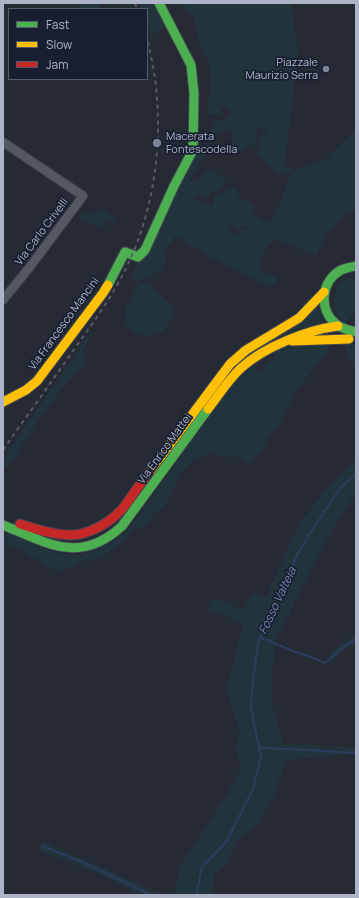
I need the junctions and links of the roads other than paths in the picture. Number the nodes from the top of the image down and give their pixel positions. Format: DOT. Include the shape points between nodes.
graph roads {
  1 [pos="160,3"];
  2 [pos="3,142"];
  3 [pos="356,259"];
  4 [pos="351,267"];
  5 [pos="324,292"];
  6 [pos="3,300"];
  7 [pos="340,327"];
  8 [pos="353,335"];
  9 [pos="285,342"];
  10 [pos="3,402"];
  11 [pos="3,518"];
  12 [pos="5,528"];
  1 -- 10 [label="main road, Via Francesco Mancini" via="191,65 194,93 193,150 142,254 138,257 125,252 103,293 37,381"];
  2 -- 6 [label="street, Via Carlo Crivelli" via="83,196"];
  3 -- 4 [label="main road, Via Enrico Mattei"];
  4 -- 5 [label="main road, Via Enrico Mattei" via="334,275"];
  5 -- 7 [label="main road" via="326,312"];
  5 -- 11 [label="main road, Via Enrico Mattei" via="299,318 246,350 230,364 119,514 103,526 86,534 60,535"];
  7 -- 8 [label="main road"];
  7 -- 9 [label="main road, Via Enrico Mattei" via="329,326"];
  8 -- 9 [label="main road" via="334,339"];
  9 -- 12 [label="main road, Via Enrico Mattei" via="269,348 241,368 122,526 107,538 85,547 61,547"];
}
